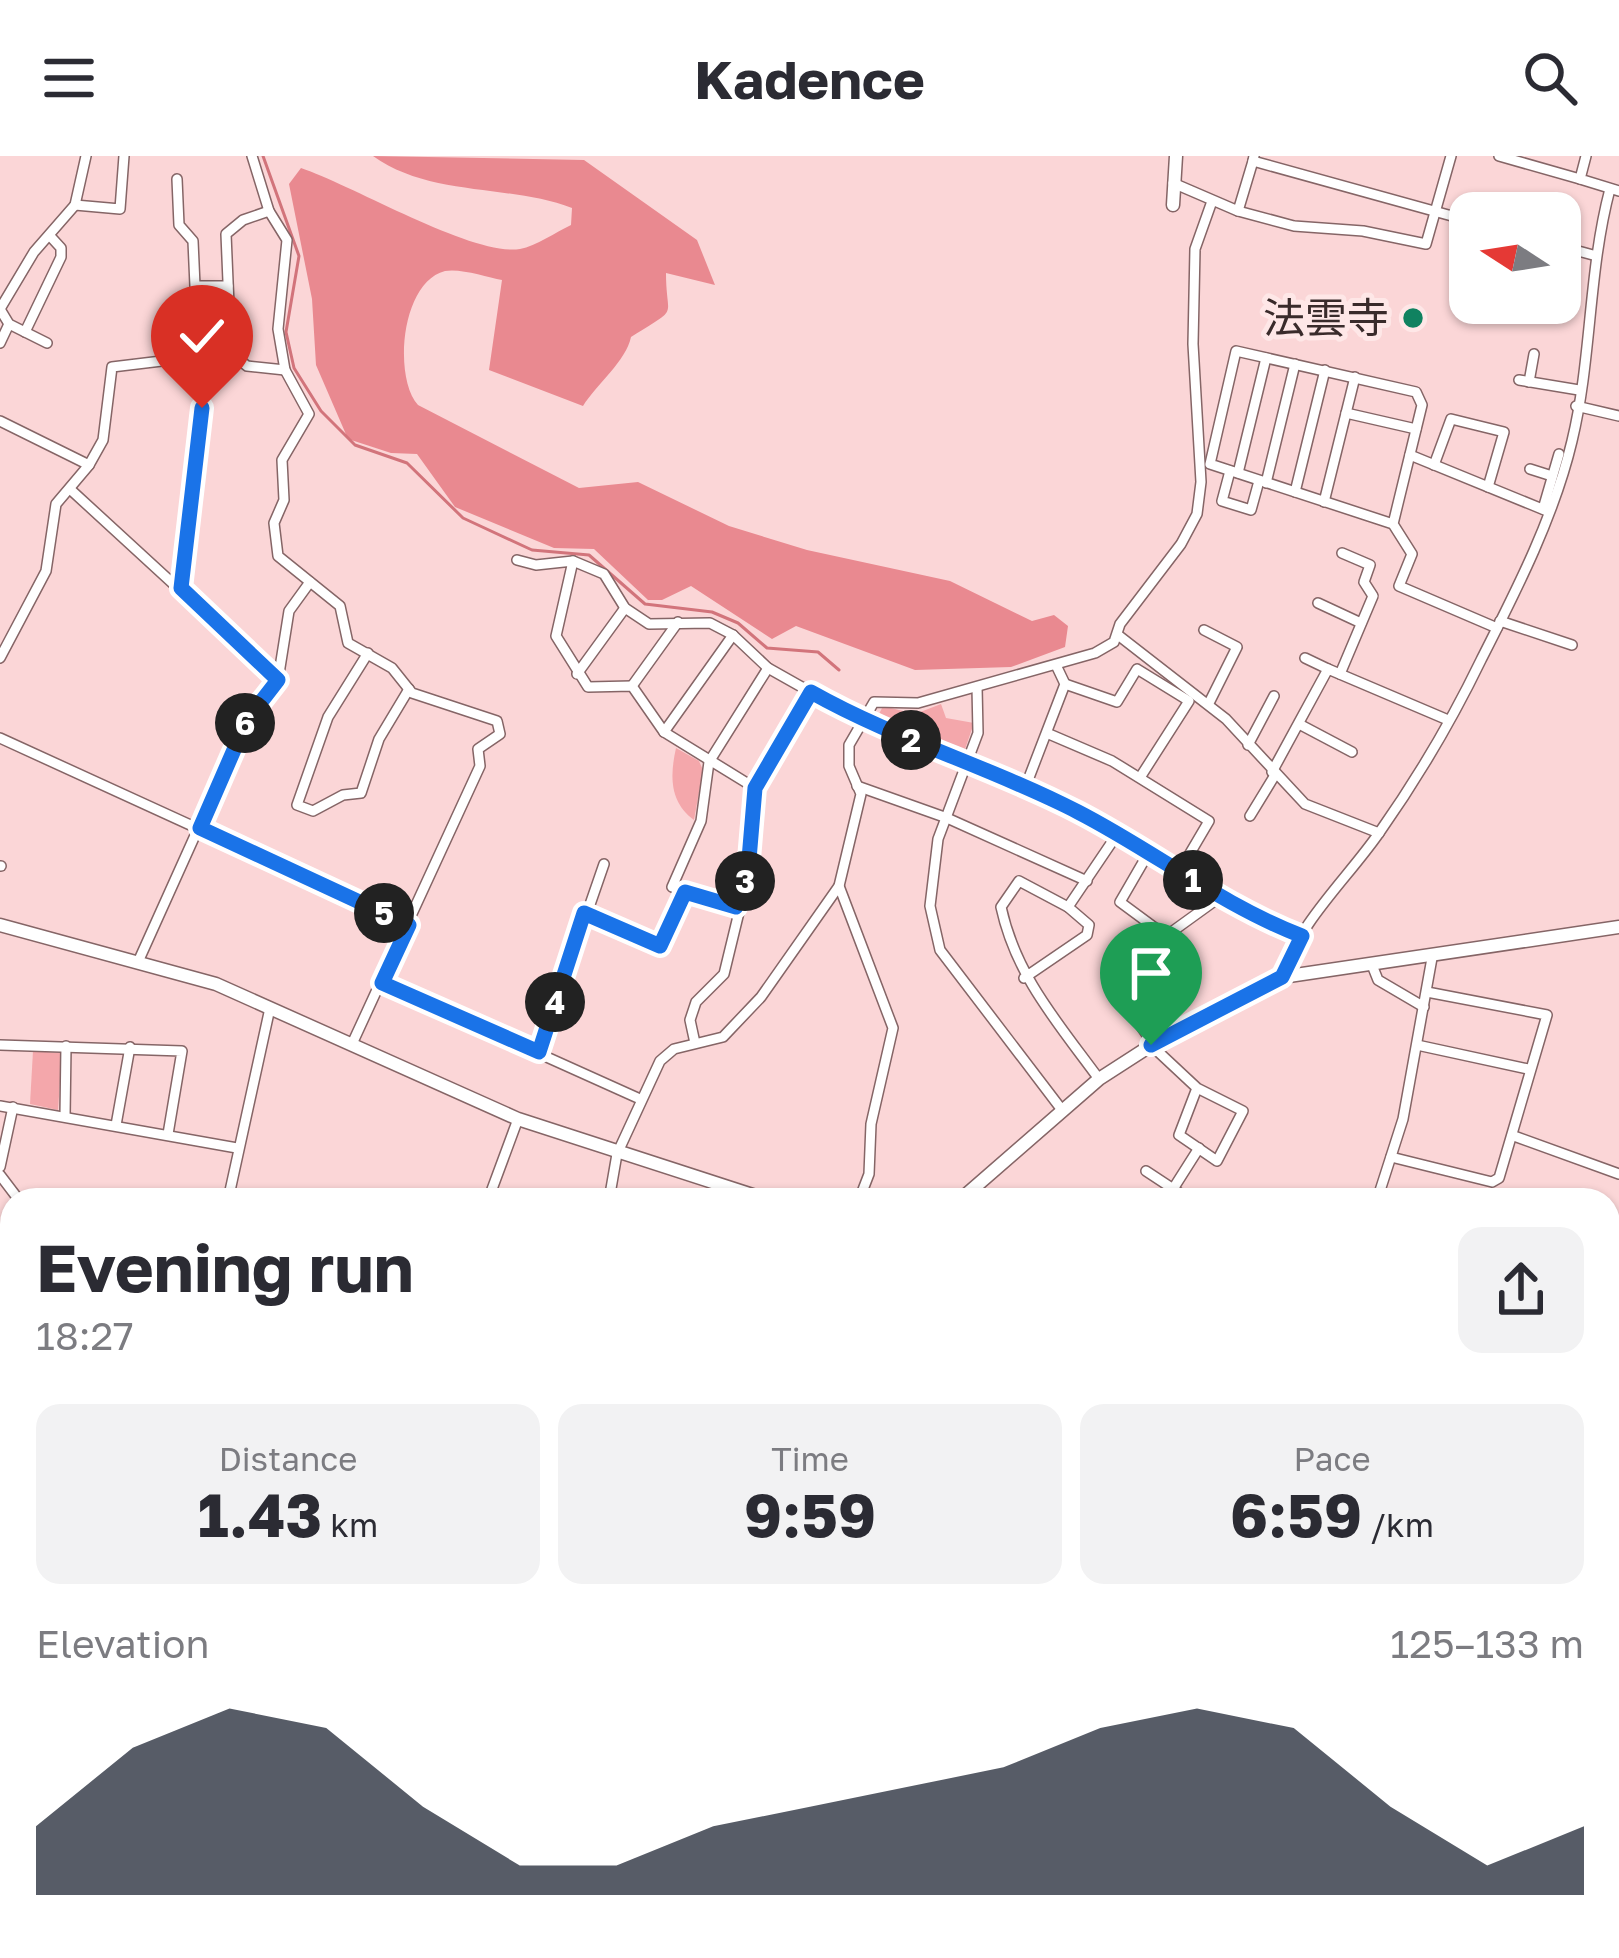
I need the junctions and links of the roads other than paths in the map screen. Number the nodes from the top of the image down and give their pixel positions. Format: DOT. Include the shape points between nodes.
graph roads {
  1 [pos="86,156"];
  2 [pos="124,156"];
  3 [pos="251,156"];
  4 [pos="1176,156"];
  5 [pos="1451,156"];
  6 [pos="1501,156"];
  7 [pos="1586,156"];
  8 [pos="1253,158"];
  9 [pos="177,179"];
  10 [pos="1580,179"];
  11 [pos="1173,183"];
  12 [pos="1614,190"];
  13 [pos="1211,204"];
  14 [pos="75,205"];
  15 [pos="1173,205"];
  16 [pos="1238,211"];
  17 [pos="269,212"];
  18 [pos="1435,212"];
  19 [pos="1603,214"];
  20 [pos="1449,216"];
  21 [pos="1619,219"];
  22 [pos="50,236"];
  23 [pos="1581,252"];
  24 [pos="1593,255"];
  25 [pos="228,286"];
  26 [pos="0,309"];
  27 [pos="9,324"];
  28 [pos="25,332"];
  29 [pos="0,343"];
  30 [pos="47,343"];
  31 [pos="1534,353"];
  32 [pos="1266,358"];
  33 [pos="170,360"];
  34 [pos="1295,364"];
  35 [pos="285,370"];
  36 [pos="1324,370"];
  37 [pos="1355,377"];
  38 [pos="1579,390"];
  39 [pos="1576,406"];
  40 [pos="202,408"];
  41 [pos="1346,412"];
  42 [pos="1619,416"];
  43 [pos="0,421"];
  44 [pos="1416,429"];
  45 [pos="1559,454"];
  46 [pos="1410,455"];
  47 [pos="89,465"];
  48 [pos="1434,465"];
  49 [pos="1530,469"];
  50 [pos="1234,472"];
  51 [pos="1552,476"];
  52 [pos="1263,482"];
  53 [pos="1488,487"];
  54 [pos="71,490"];
  55 [pos="1295,493"];
  56 [pos="1324,502"];
  57 [pos="1545,510"];
  58 [pos="1393,524"];
  59 [pos="1342,553"];
  60 [pos="517,560"];
  61 [pos="573,561"];
  62 [pos="310,582"];
  63 [pos="181,588"];
  64 [pos="1318,603"];
  65 [pos="625,608"];
  66 [pos="679,621"];
  67 [pos="1361,623"];
  68 [pos="1499,624"];
  69 [pos="1204,630"];
  70 [pos="733,635"];
  71 [pos="1118,635"];
  72 [pos="1572,645"];
  73 [pos="368,653"];
  74 [pos="0,658"];
  75 [pos="1306,658"];
  76 [pos="1056,665"];
  77 [pos="768,668"];
  78 [pos="1328,669"];
  79 [pos="577,674"];
  80 [pos="1340,674"];
  81 [pos="278,680"];
  82 [pos="1065,683"];
  83 [pos="632,686"];
  84 [pos="977,687"];
  85 [pos="409,689"];
  86 [pos="811,692"];
  87 [pos="1274,696"];
  88 [pos="1209,704"];
  89 [pos="862,721"];
  90 [pos="1448,721"];
  91 [pos="1299,724"];
  92 [pos="664,732"];
  93 [pos="1048,734"];
  94 [pos="0,738"];
  95 [pos="1248,745"];
  96 [pos="1352,752"];
  97 [pos="709,761"];
  98 [pos="967,762"];
  99 [pos="1274,773"];
  100 [pos="1141,776"];
  101 [pos="857,786"];
  102 [pos="755,788"];
  103 [pos="1025,788"];
  104 [pos="1250,816"];
  105 [pos="947,818"];
  106 [pos="200,828"];
  107 [pos="1118,833"];
  108 [pos="1379,833"];
  109 [pos="1149,852"];
  110 [pos="604,864"];
  111 [pos="1179,872"];
  112 [pos="1087,880"];
  113 [pos="839,886"];
  114 [pos="685,892"];
  115 [pos="1220,897"];
  116 [pos="736,907"];
  117 [pos="1068,907"];
  118 [pos="584,913"];
  119 [pos="0,925"];
  120 [pos="409,925"];
  121 [pos="1619,927"];
  122 [pos="1302,936"];
  123 [pos="1432,958"];
  124 [pos="138,962"];
  125 [pos="1372,965"];
  126 [pos="1282,977"];
  127 [pos="1024,978"];
  128 [pos="382,983"];
  129 [pos="1113,986"];
  130 [pos="1427,992"];
  131 [pos="1424,1007"];
  132 [pos="270,1008"];
  133 [pos="695,1043"];
  134 [pos="352,1044"];
  135 [pos="1152,1045"];
  136 [pos="1417,1045"];
  137 [pos="0,1046"];
  138 [pos="66,1046"];
  139 [pos="130,1047"];
  140 [pos="539,1052"];
  141 [pos="1528,1069"];
  142 [pos="1099,1079"];
  143 [pos="1197,1088"];
  144 [pos="640,1099"];
  145 [pos="0,1106"];
  146 [pos="13,1107"];
  147 [pos="1062,1110"];
  148 [pos="65,1115"];
  149 [pos="518,1119"];
  150 [pos="116,1125"];
  151 [pos="168,1134"];
  152 [pos="1514,1136"];
  153 [pos="237,1148"];
  154 [pos="1199,1148"];
  155 [pos="617,1154"];
  156 [pos="1391,1157"];
  157 [pos="0,1171"];
  158 [pos="1146,1171"];
  159 [pos="1619,1174"];
  160 [pos="230,1188"];
  161 [pos="492,1188"];
  162 [pos="611,1188"];
  163 [pos="729,1188"];
  164 [pos="864,1188"];
  165 [pos="974,1188"];
  166 [pos="1171,1188"];
  167 [pos="1175,1188"];
  168 [pos="1381,1188"];
  1 -- 14 [label="street"];
  2 -- 14 [label="street" via="120,209"];
  3 -- 17 [label="street"];
  4 -- 11 [label="street"];
  5 -- 18 [label="street"];
  6 -- 10 [label="street"];
  7 -- 10 [label="street"];
  8 -- 16 [label="street"];
  8 -- 18 [label="street"];
  9 -- 25 [label="street" via="179,225 194,241 195,286"];
  10 -- 12 [label="street"];
  11 -- 13 [label="street"];
  11 -- 15 [label="street"];
  12 -- 19 [label="street"];
  13 -- 16 [label="street"];
  13 -- 71 [label="street" via="1195,249 1197,514"];
  14 -- 22 [label="street"];
  16 -- 18 [label="street" via="1426,244"];
  17 -- 25 [label="street" via="226,234"];
  17 -- 35 [label="street" via="287,240 278,329"];
  18 -- 20 [label="street"];
  19 -- 21 [label="street"];
  19 -- 24 [label="street"];
  22 -- 26 [label="street"];
  22 -- 28 [label="street" via="61,257"];
  23 -- 24 [label="street"];
  24 -- 38 [label="street"];
  25 -- 35 [label="street" via="231,353 247,366"];
  26 -- 27 [label="street"];
  27 -- 28 [label="street"];
  27 -- 29 [label="street"];
  28 -- 30 [label="street"];
  31 -- 38 [label="street" via="1524,381"];
  32 -- 34 [label="street"];
  32 -- 50 [label="street"];
  32 -- 50 [label="street" via="1236,351 1209,452 1210,464"];
  33 -- 47 [label="street" via="112,367 103,440"];
  34 -- 36 [label="street"];
  34 -- 52 [label="street"];
  35 -- 62 [label="street" via="309,414 284,450 274,540 278,556"];
  36 -- 37 [label="street"];
  36 -- 55 [label="street"];
  37 -- 41 [label="street"];
  37 -- 44 [label="street" via="1416,392"];
  38 -- 39 [label="street"];
  39 -- 42 [label="street"];
  39 -- 57 [label="street"];
  40 -- 63 [label="street"];
  41 -- 44 [label="street"];
  41 -- 56 [label="street"];
  43 -- 47 [label="street"];
  44 -- 46 [label="street"];
  45 -- 51 [label="street"];
  46 -- 48 [label="street"];
  46 -- 58 [label="street"];
  47 -- 54 [label="street"];
  48 -- 53 [label="street"];
  48 -- 53 [label="street" via="1451,419 1504,432"];
  49 -- 51 [label="street"];
  50 -- 52 [label="street"];
  50 -- 52 [label="street" via="1222,501 1251,510"];
  51 -- 57 [label="street"];
  52 -- 55 [label="street"];
  53 -- 57 [label="street"];
  54 -- 63 [label="street"];
  54 -- 74 [label="street" via="53,512 38,591"];
  55 -- 56 [label="street"];
  56 -- 58 [label="street"];
  57 -- 68 [label="street"];
  58 -- 68 [label="street" via="1412,554 1399,586"];
  59 -- 67 [label="street" via="1370,566 1364,582 1372,596"];
  60 -- 61 [label="street"];
  61 -- 65 [label="street" via="604,574"];
  61 -- 79 [label="street" via="556,635"];
  62 -- 73 [label="street" via="340,606 348,644"];
  62 -- 81 [label="street" via="289,611"];
  63 -- 81 [label="street"];
  64 -- 67 [label="street"];
  65 -- 66 [label="street" via="649,624"];
  65 -- 79 [label="street"];
  66 -- 70 [label="street" via="710,622"];
  66 -- 83 [label="street"];
  67 -- 80 [label="street"];
  68 -- 72 [label="street"];
  68 -- 90 [label="street"];
  69 -- 88 [label="street" via="1237,647"];
  70 -- 77 [label="street"];
  70 -- 92 [label="street"];
  71 -- 76 [label="street" via="1095,653"];
  71 -- 88 [label="street"];
  73 -- 85 [label="street"];
  73 -- 85 [label="street" via="328,717 296,806 314,811 361,793 379,739"];
  75 -- 78 [label="street"];
  76 -- 82 [label="street"];
  76 -- 84 [label="street"];
  77 -- 86 [label="street"];
  77 -- 97 [label="street"];
  78 -- 80 [label="street"];
  78 -- 91 [label="street"];
  79 -- 83 [label="street" via="588,687"];
  80 -- 90 [label="street"];
  81 -- 106 [label="street" via="247,720"];
  82 -- 93 [label="street"];
  82 -- 100 [label="street" via="1118,702 1137,669 1189,701"];
  83 -- 92 [label="street"];
  84 -- 89 [label="street" via="918,703 883,698"];
  84 -- 98 [label="street" via="978,733"];
  85 -- 120 [label="street" via="497,721 500,734 478,749 480,766"];
  86 -- 89 [label="street"];
  86 -- 102 [label="street"];
  87 -- 95 [label="street"];
  88 -- 95 [label="street"];
  89 -- 98 [label="street"];
  89 -- 101 [label="street" via="849,745"];
  90 -- 108 [label="street"];
  91 -- 96 [label="street"];
  91 -- 99 [label="street"];
  92 -- 97 [label="street"];
  93 -- 100 [label="street"];
  93 -- 103 [label="street"];
  94 -- 106 [label="street"];
  95 -- 99 [label="street"];
  97 -- 102 [label="street"];
  97 -- 114 [label="street" via="701,821 672,887"];
  98 -- 103 [label="street"];
  98 -- 105 [label="street"];
  99 -- 104 [label="street"];
  99 -- 108 [label="street" via="1316,811"];
  100 -- 111 [label="street" via="1209,821"];
  101 -- 105 [label="street"];
  101 -- 113 [label="street"];
  102 -- 116 [label="street" via="748,871"];
  103 -- 107 [label="street"];
  105 -- 112 [label="street"];
  105 -- 147 [label="street" via="930,906 940,950"];
  106 -- 120 [label="street"];
  106 -- 124 [label="street"];
  107 -- 109 [label="street"];
  107 -- 112 [label="street"];
  108 -- 122 [label="street"];
  109 -- 111 [label="street"];
  109 -- 115 [label="street" via="1120,902 1166,936"];
  110 -- 118 [label="street"];
  111 -- 115 [label="street"];
  112 -- 117 [label="street"];
  113 -- 133 [label="street" via="736,1024 723,1037"];
  113 -- 164 [label="street" via="893,1028"];
  114 -- 116 [label="street"];
  114 -- 118 [label="street" via="660,946"];
  115 -- 122 [label="street"];
  116 -- 133 [label="street" via="724,974 690,1020"];
  117 -- 127 [label="street" via="1089,926 1087,935"];
  117 -- 127 [label="street" via="1019,881 1001,907"];
  118 -- 140 [label="street"];
  119 -- 124 [label="street"];
  120 -- 128 [label="street"];
  121 -- 123 [label="street"];
  122 -- 126 [label="street"];
  123 -- 125 [label="street"];
  123 -- 130 [label="street"];
  124 -- 132 [label="street"];
  125 -- 126 [label="street"];
  125 -- 131 [label="street" via="1378,980"];
  126 -- 135 [label="street"];
  127 -- 142 [label="street"];
  128 -- 134 [label="street"];
  128 -- 140 [label="street"];
  129 -- 135 [label="street"];
  130 -- 131 [label="street"];
  130 -- 141 [label="street" via="1546,1015"];
  131 -- 136 [label="street"];
  132 -- 134 [label="street"];
  132 -- 153 [label="street"];
  133 -- 144 [label="street" via="660,1061"];
  134 -- 149 [label="street"];
  135 -- 142 [label="street"];
  135 -- 143 [label="street"];
  136 -- 141 [label="street"];
  136 -- 156 [label="street"];
  137 -- 138 [label="street"];
  138 -- 139 [label="street"];
  138 -- 148 [label="street"];
  139 -- 150 [label="street"];
  139 -- 151 [label="street" via="182,1051"];
  140 -- 144 [label="street"];
  141 -- 152 [label="street"];
  142 -- 147 [label="street"];
  143 -- 154 [label="street" via="1179,1135"];
  143 -- 154 [label="street" via="1244,1111 1217,1161"];
  144 -- 155 [label="street"];
  145 -- 146 [label="street"];
  146 -- 148 [label="street"];
  146 -- 157 [label="street"];
  147 -- 165 [label="street"];
  148 -- 150 [label="street"];
  149 -- 155 [label="street"];
  149 -- 161 [label="street"];
  150 -- 151 [label="street"];
  151 -- 153 [label="street"];
  152 -- 156 [label="street" via="1492,1183"];
  152 -- 159 [label="street"];
  153 -- 160 [label="street"];
  154 -- 167 [label="street"];
  155 -- 162 [label="street"];
  155 -- 163 [label="street"];
  156 -- 168 [label="street"];
  158 -- 166 [label="street"];
}
